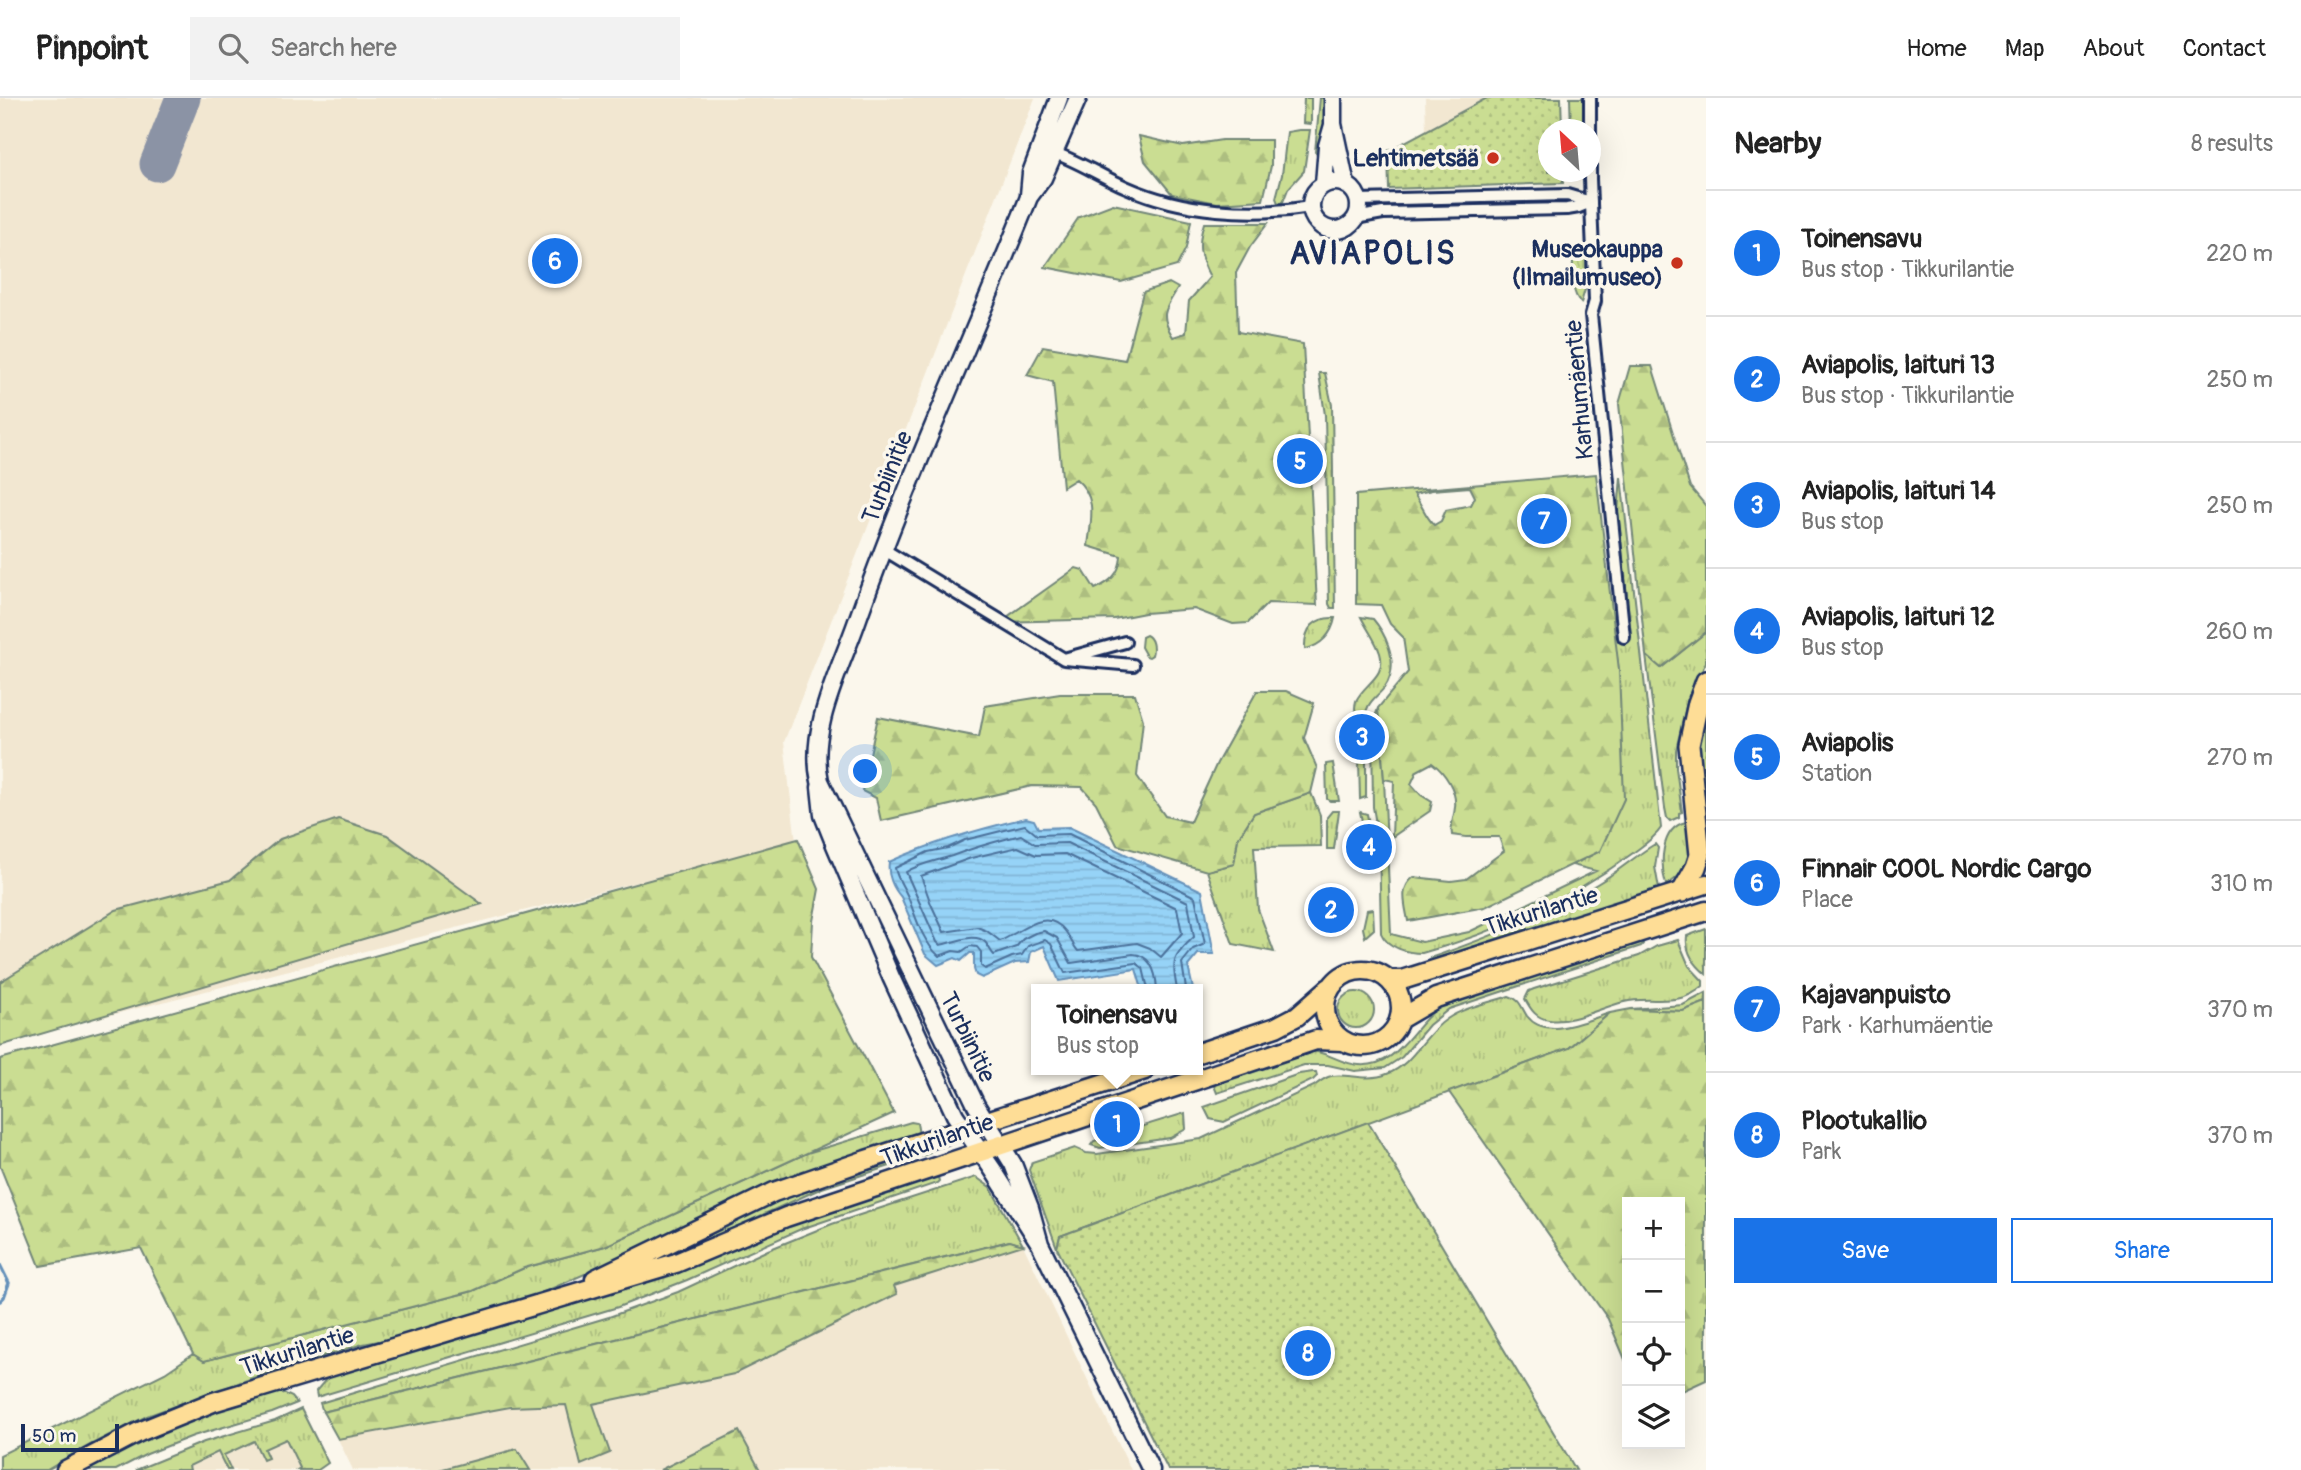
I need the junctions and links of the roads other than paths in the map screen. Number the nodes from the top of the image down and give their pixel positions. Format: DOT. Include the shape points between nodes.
graph roads {
  1 [pos="1059,98"];
  2 [pos="1078,98"];
  3 [pos="1333,98"];
  4 [pos="1590,98"];
  5 [pos="1333,124"];
  6 [pos="1047,150"];
  7 [pos="1324,184"];
  8 [pos="1346,185"];
  9 [pos="1358,200"];
  10 [pos="1591,202"];
  11 [pos="1311,207"];
  12 [pos="1355,218"];
  13 [pos="883,549"];
  14 [pos="1624,637"];
  15 [pos="1125,642"];
  16 [pos="1064,659"];
  17 [pos="1133,665"];
  18 [pos="1706,681"];
  19 [pos="820,781"];
  20 [pos="1695,799"];
  21 [pos="1706,834"];
  22 [pos="1706,884"];
  23 [pos="1682,892"];
  24 [pos="1706,911"];
  25 [pos="1390,980"];
  26 [pos="1329,988"];
  27 [pos="1400,1019"];
  28 [pos="1342,1041"];
  29 [pos="1203,1051"];
  30 [pos="1130,1075"];
  31 [pos="987,1121"];
  32 [pos="964,1129"];
  33 [pos="1002,1144"];
  34 [pos="980,1151"];
  35 [pos="1040,1244"];
  36 [pos="551,1301"];
  37 [pos="66,1470"];
  38 [pos="1151,1470"];
  1 -- 6 [label="street, Turbiinitie"];
  2 -- 6 [label="street, Turbiinitie"];
  3 -- 5 [label="street"];
  4 -- 10 [label="street, Karhumäentie"];
  5 -- 7 [label="street"];
  5 -- 8 [label="street"];
  6 -- 11 [label="street" via="1164,202 1267,211"];
  6 -- 13 [label="street, Turbiinitie" via="1043,178 1029,197"];
  7 -- 8 [label="street"];
  7 -- 11 [label="street" via="1315,191"];
  8 -- 9 [label="street"];
  9 -- 10 [label="street" via="1567,195"];
  9 -- 12 [label="street"];
  10 -- 12 [label="street" via="1567,209 1383,213"];
  10 -- 14 [label="street, Karhumäentie" via="1595,301 1591,315"];
  11 -- 12 [label="street" via="1319,224 1333,230"];
  13 -- 16 [label="street"];
  13 -- 19 [label="street, Turbiinitie" via="817,742"];
  15 -- 16 [label="street"];
  16 -- 17 [label="street"];
  18 -- 20 [label="highway" via="1689,745"];
  19 -- 31 [label="street, Turbiinitie"];
  19 -- 32 [label="street, Turbiinitie" via="819,798 835,845 891,977"];
  20 -- 21 [label="highway"];
  20 -- 23 [label="highway" via="1700,855"];
  22 -- 23 [label="main road, Tikkurilantie"];
  23 -- 25 [label="main road, Tikkurilantie"];
  24 -- 27 [label="main road, Tikkurilantie" via="1436,998"];
  25 -- 26 [label="main road" via="1360,970 1343,975"];
  25 -- 27 [label="main road" via="1401,1001"];
  26 -- 28 [label="main road" via="1325,1015"];
  26 -- 29 [label="main road" via="1297,1016 1276,1027"];
  27 -- 28 [label="main road" via="1381,1042 1355,1046"];
  28 -- 33 [label="main road, Tikkurilantie" via="1316,1040"];
  30 -- 31 [label="main road, Tikkurilantie"];
  31 -- 32 [label="main road, Tikkurilantie"];
  31 -- 33 [label="street, Turbiinitie"];
  32 -- 34 [label="street, Turbiinitie"];
  32 -- 36 [label="main road, Tikkurilantie" via="774,1192"];
  33 -- 34 [label="main road, Tikkurilantie"];
  33 -- 35 [label="street, Turbiinitie" via="1017,1173"];
  34 -- 35 [label="street, Turbiinitie"];
  34 -- 36 [label="main road, Tikkurilantie" via="786,1217 676,1263"];
  35 -- 38 [label="street"];
  36 -- 37 [label="main road, Tikkurilantie" via="213,1402 139,1432"];
}
